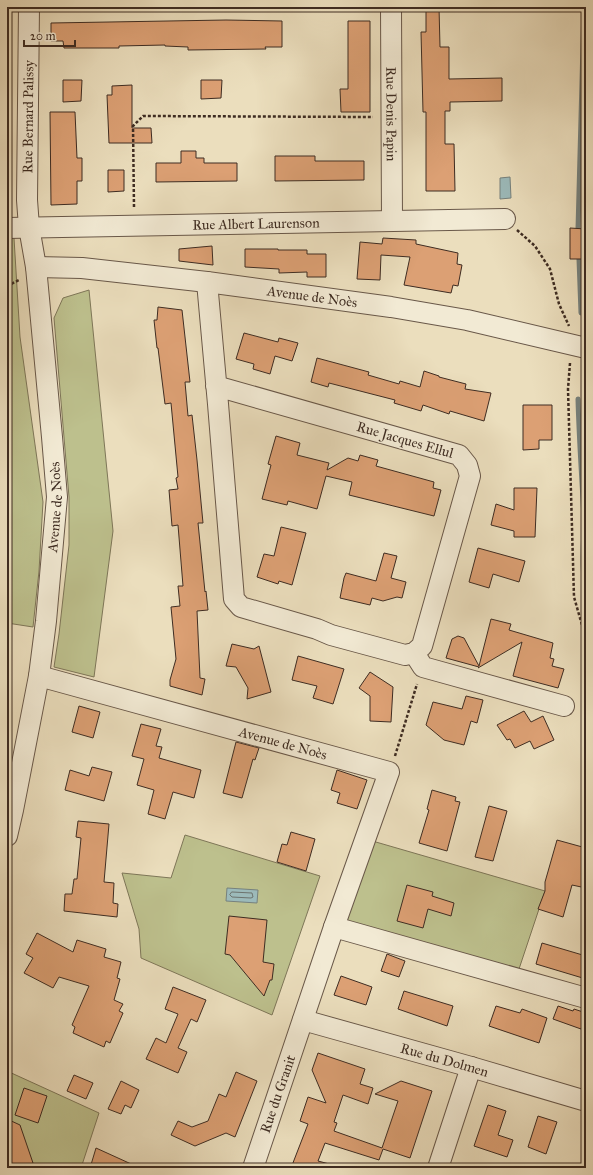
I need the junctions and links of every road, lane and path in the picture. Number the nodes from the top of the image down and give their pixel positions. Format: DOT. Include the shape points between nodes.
graph roads {
  1 [pos="29,7"];
  2 [pos="391,7"];
  3 [pos="391,117"];
  4 [pos="505,219"];
  5 [pos="392,220"];
  6 [pos="135,225"];
  7 [pos="29,227"];
  8 [pos="7,228"];
  9 [pos="36,267"];
  10 [pos="207,282"];
  11 [pos="577,340"];
  12 [pos="216,386"];
  13 [pos="586,639"];
  14 [pos="418,660"];
  15 [pos="38,676"];
  16 [pos="564,706"];
  17 [pos="389,772"];
  18 [pos="10,809"];
  19 [pos="7,836"];
  20 [pos="334,927"];
  21 [pos="586,998"];
  22 [pos="303,1020"];
  23 [pos="471,1066"];
  24 [pos="586,1101"];
  25 [pos="253,1168"];
  26 [pos="438,1168"];
  1 -- 7 [label="street, Rue Bernard Palissy"];
  2 -- 3 [label="street, Rue Denis Papin"];
  3 -- 5 [label="street, Rue Denis Papin"];
  3 -- 6 [label="path" via="143,116 133,131"];
  4 -- 5 [label="street, Rue Albert Laurenson"];
  4 -- 11 [label="path" via="534,246 550,269 559,304"];
  5 -- 6 [label="street, Rue Albert Laurenson"];
  6 -- 7 [label="street, Rue Albert Laurenson"];
  7 -- 8 [label="street, Rue Albert Laurenson"];
  7 -- 9 [label="street, Avenue de Noès"];
  9 -- 10 [label="street, Avenue de Noès" via="82,268"];
  9 -- 15 [label="street, Avenue de Noès" via="57,497 46,621"];
  10 -- 11 [label="street, Avenue de Noès" via="330,298"];
  10 -- 12 [label="street"];
  11 -- 13 [label="path" via="570,359 568,389 574,597"];
  12 -- 14 [label="street" via="234,599 240,607"];
  12 -- 14 [label="street, Rue Jacques Ellul" via="459,455 467,465 470,476"];
  14 -- 16 [label="street"];
  14 -- 17 [label="path"];
  15 -- 17 [label="street, Avenue de Noès"];
  15 -- 18 [label="street, Avenue de Noès"];
  17 -- 20 [label="street, Rue du Granit"];
  18 -- 19 [label="street, Avenue de Noès"];
  20 -- 21 [label="street"];
  20 -- 22 [label="street, Rue du Granit"];
  22 -- 23 [label="street, Rue du Dolmen"];
  22 -- 25 [label="street, Rue du Granit"];
  23 -- 24 [label="street, Rue du Dolmen"];
  23 -- 26 [label="street"];
}
